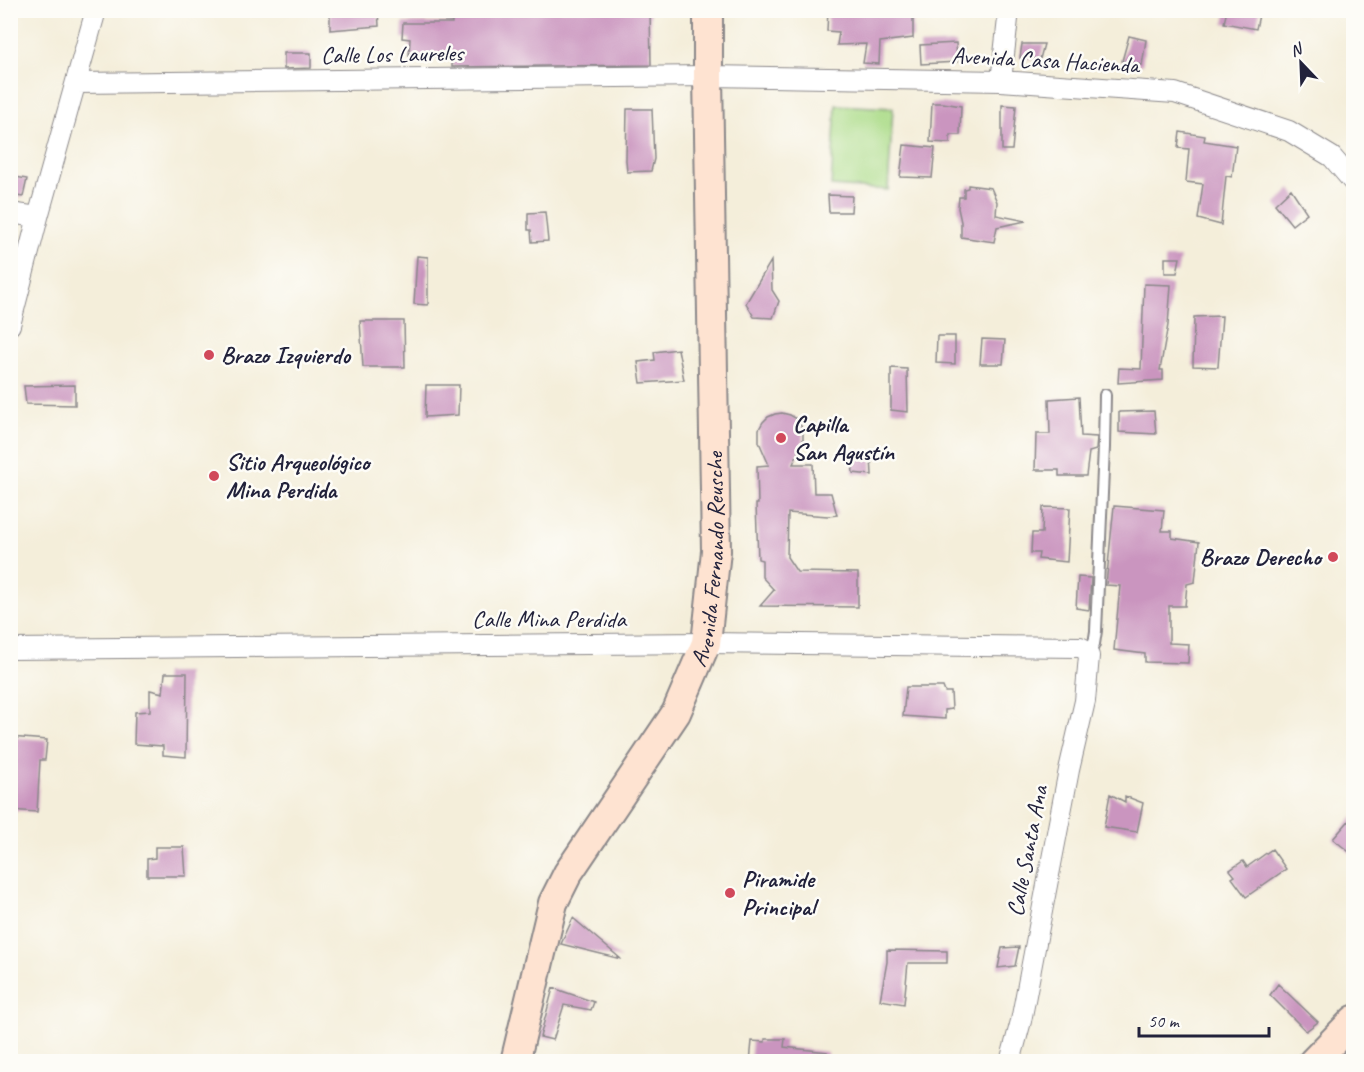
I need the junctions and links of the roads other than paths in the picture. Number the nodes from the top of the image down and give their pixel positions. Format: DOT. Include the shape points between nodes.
graph roads {
  1 [pos="96,10"];
  2 [pos="708,10"];
  3 [pos="1009,10"];
  4 [pos="708,76"];
  5 [pos="1000,81"];
  6 [pos="76,83"];
  7 [pos="1353,183"];
  8 [pos="10,213"];
  9 [pos="38,217"];
  10 [pos="10,325"];
  11 [pos="1105,395"];
  12 [pos="706,643"];
  13 [pos="10,649"];
  14 [pos="1087,653"];
  15 [pos="1353,1020"];
  16 [pos="515,1062"];
  17 [pos="1010,1062"];
  18 [pos="1313,1062"];
  1 -- 6 [label="street"];
  2 -- 4 [label="street, Avenida Fernando Reusche"];
  3 -- 5 [label="street"];
  4 -- 5 [label="street, Avenida Casa Hacienda"];
  4 -- 6 [label="street, Calle Los Laureles"];
  4 -- 12 [label="street, Avenida Fernando Reusche" via="716,551"];
  5 -- 7 [label="street, Avenida Casa Hacienda" via="1175,93 1289,131 1332,157"];
  6 -- 9 [label="street"];
  8 -- 9 [label="street"];
  9 -- 10 [label="street"];
  11 -- 14 [label="lane" via="1096,631 1094,644"];
  12 -- 13 [label="street, Calle Mina Perdida"];
  12 -- 14 [label="street, Calle Mina Perdida" via="1080,647"];
  12 -- 16 [label="street, Avenida Fernando Reusche" via="676,713 568,873 553,903"];
  14 -- 17 [label="street, Calle Santa Ana" via="1085,701"];
  15 -- 18 [label="street"];
}
